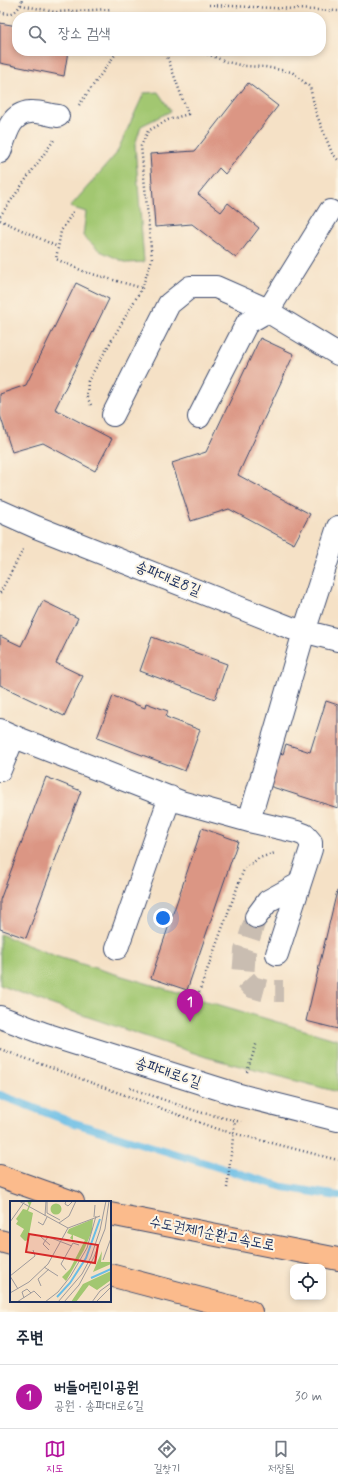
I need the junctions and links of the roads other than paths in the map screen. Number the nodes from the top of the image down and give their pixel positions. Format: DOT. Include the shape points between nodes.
graph roads {
  1 [pos="58,116"];
  2 [pos="0,152"];
  3 [pos="330,211"];
  4 [pos="268,311"];
  5 [pos="338,354"];
  6 [pos="113,415"];
  7 [pos="199,418"];
  8 [pos="0,511"];
  9 [pos="338,527"];
  10 [pos="304,632"];
  11 [pos="338,640"];
  12 [pos="7,733"];
  13 [pos="0,770"];
  14 [pos="170,797"];
  15 [pos="249,821"];
  16 [pos="300,884"];
  17 [pos="256,917"];
  18 [pos="117,948"];
  19 [pos="277,954"];
  20 [pos="0,1017"];
  21 [pos="338,1120"];
  22 [pos="0,1176"];
  23 [pos="70,1201"];
  24 [pos="111,1214"];
  25 [pos="0,1241"];
  26 [pos="10,1244"];
  27 [pos="338,1259"];
  28 [pos="111,1275"];
  29 [pos="251,1312"];
  1 -- 2 [label="street" via="30,111 19,115 12,121"];
  3 -- 4 [label="street"];
  4 -- 5 [label="street"];
  4 -- 6 [label="street" via="216,287 190,287 169,304"];
  4 -- 7 [label="street" via="247,323"];
  8 -- 10 [label="street, 송파대로8길"];
  9 -- 10 [label="street"];
  10 -- 11 [label="street, 송파대로8길"];
  10 -- 15 [label="street"];
  12 -- 13 [label="street"];
  12 -- 14 [label="street"];
  14 -- 15 [label="street"];
  14 -- 18 [label="street"];
  15 -- 16 [label="street" via="305,835 311,849"];
  16 -- 17 [label="street" via="268,901"];
  16 -- 19 [label="street"];
  20 -- 21 [label="street, 송파대로6길" via="45,1034 239,1095"];
  22 -- 23 [label="highway"];
  24 -- 27 [label="highway, 수도권제1순환고속도로"];
  25 -- 26 [label="highway"];
  28 -- 29 [label="highway"];
}
